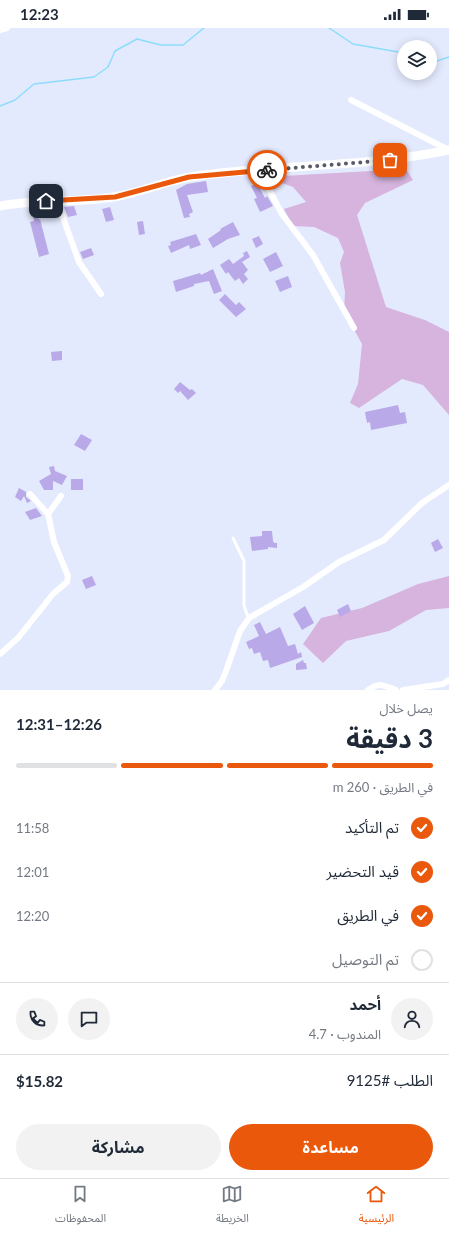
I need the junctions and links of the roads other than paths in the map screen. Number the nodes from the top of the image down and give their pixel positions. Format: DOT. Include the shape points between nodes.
graph roads {
  1 [pos="7,28"];
  2 [pos="0,30"];
  3 [pos="352,100"];
  4 [pos="449,150"];
  5 [pos="259,170"];
  6 [pos="57,201"];
  7 [pos="0,206"];
  8 [pos="101,294"];
  9 [pos="354,328"];
  10 [pos="449,485"];
  11 [pos="30,494"];
  12 [pos="61,496"];
  13 [pos="48,514"];
  14 [pos="233,538"];
  15 [pos="249,618"];
  16 [pos="0,654"];
  17 [pos="449,680"];
  18 [pos="215,690"];
  19 [pos="368,690"];
  20 [pos="396,690"];
  21 [pos="403,690"];
  1 -- 2 [label="street"];
  3 -- 4 [label="street"];
  4 -- 5 [label="street" via="376,162"];
  5 -- 6 [label="street" via="189,177 115,197"];
  5 -- 9 [label="street" via="282,214 313,255"];
  6 -- 7 [label="street"];
  6 -- 8 [label="street" via="79,262"];
  10 -- 15 [label="street" via="422,503 384,540 339,562"];
  11 -- 13 [label="street"];
  12 -- 13 [label="street"];
  13 -- 16 [label="street" via="54,542 68,576 67,582 53,594 18,638"];
  14 -- 15 [label="lane" via="244,562 244,605"];
  15 -- 18 [label="street" via="240,631 222,681"];
  17 -- 21 [label="street" via="443,684"];
  19 -- 20 [label="street" via="379,684"];
}
